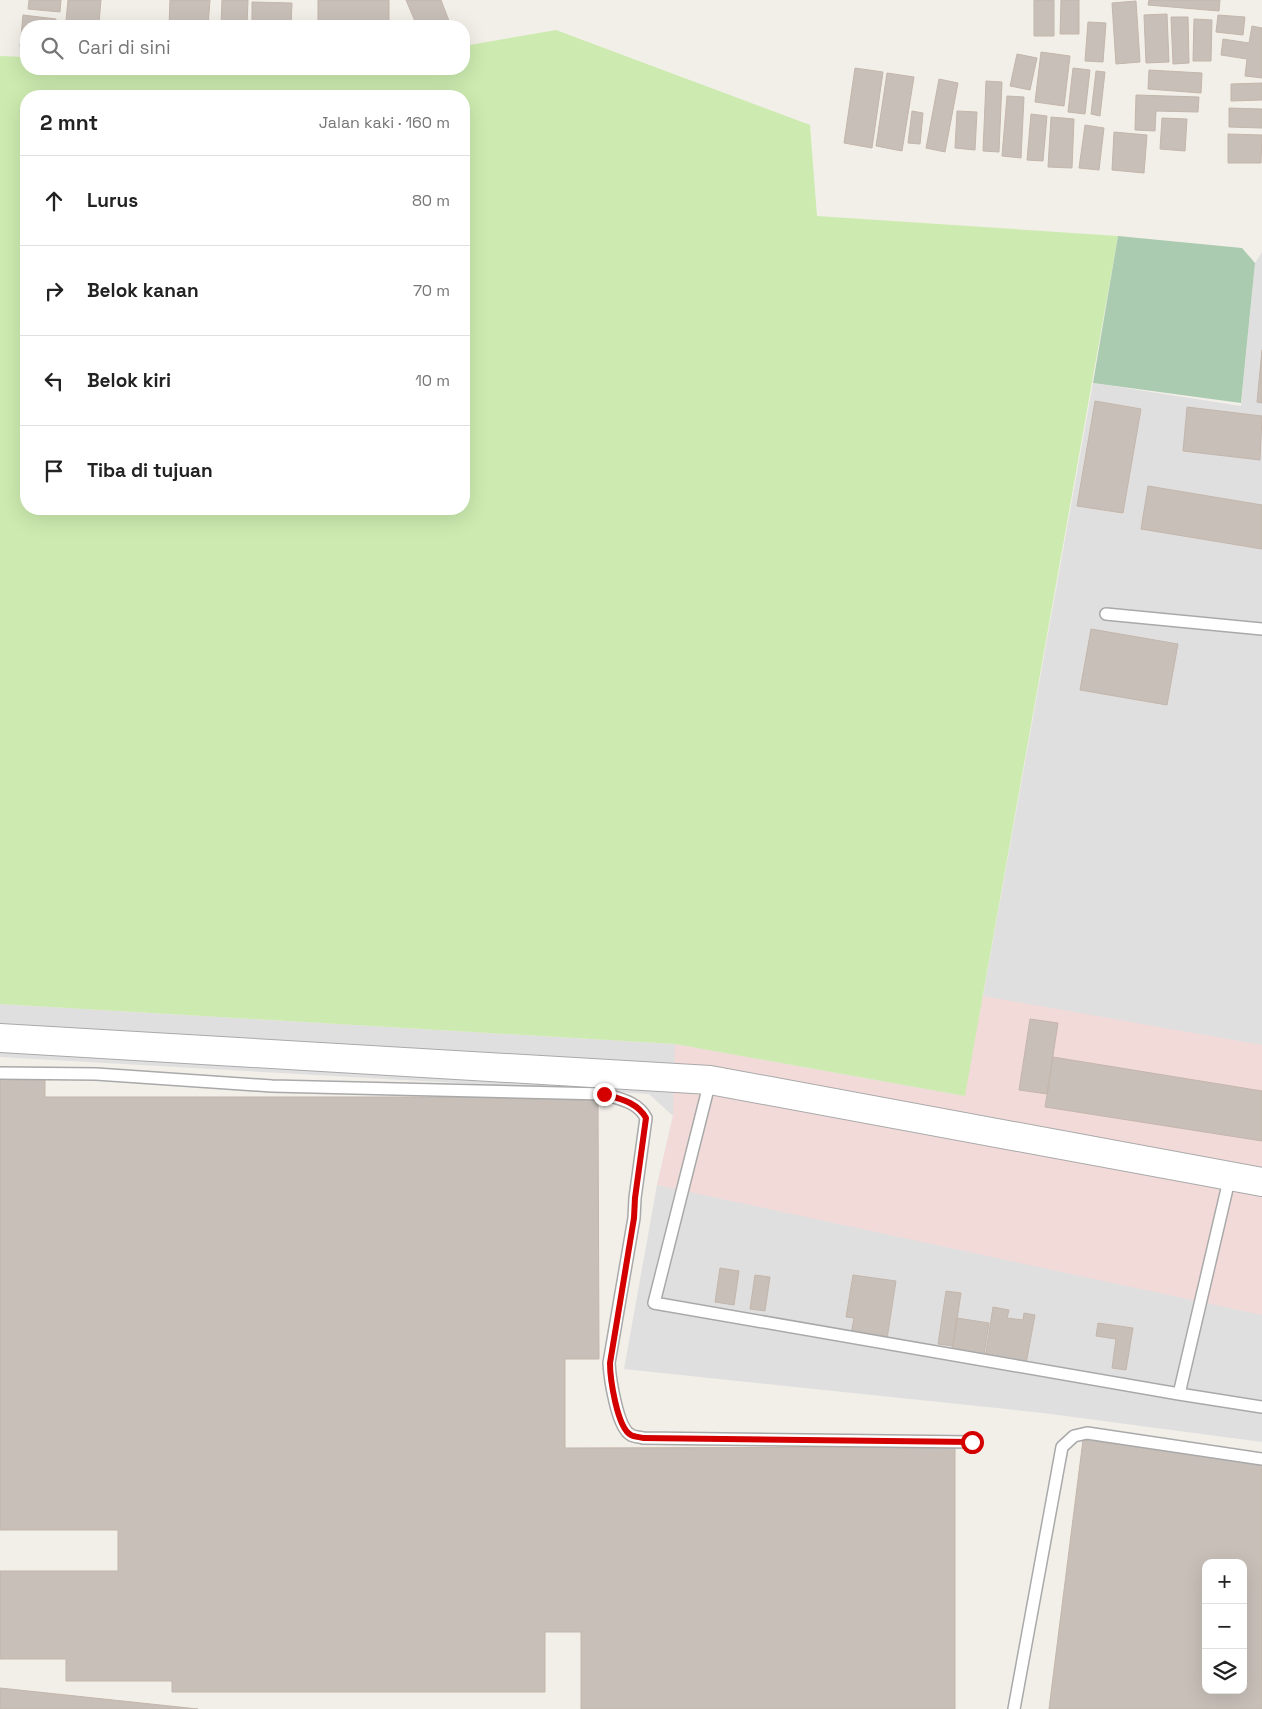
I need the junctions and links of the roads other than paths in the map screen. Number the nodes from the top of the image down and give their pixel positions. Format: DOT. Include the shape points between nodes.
graph roads {
  1 [pos="1106,614"];
  2 [pos="1262,629"];
  3 [pos="0,1038"];
  4 [pos="0,1073"];
  5 [pos="710,1080"];
  6 [pos="1230,1176"];
  7 [pos="1262,1182"];
  8 [pos="1179,1394"];
  9 [pos="1262,1407"];
  10 [pos="972,1442"];
  11 [pos="1262,1459"];
  12 [pos="1014,1709"];
  1 -- 2 [label="lane"];
  3 -- 5 [label="street"];
  4 -- 10 [label="lane" via="96,1074 272,1086 604,1094 634,1104 646,1118 634,1218 610,1363 610,1379 622,1424 630,1435 643,1438"];
  5 -- 6 [label="street"];
  5 -- 8 [label="lane" via="654,1303"];
  6 -- 7 [label="street"];
  6 -- 8 [label="lane"];
  8 -- 9 [label="lane"];
  11 -- 12 [label="lane" via="1087,1433 1074,1436 1062,1447"];
}
